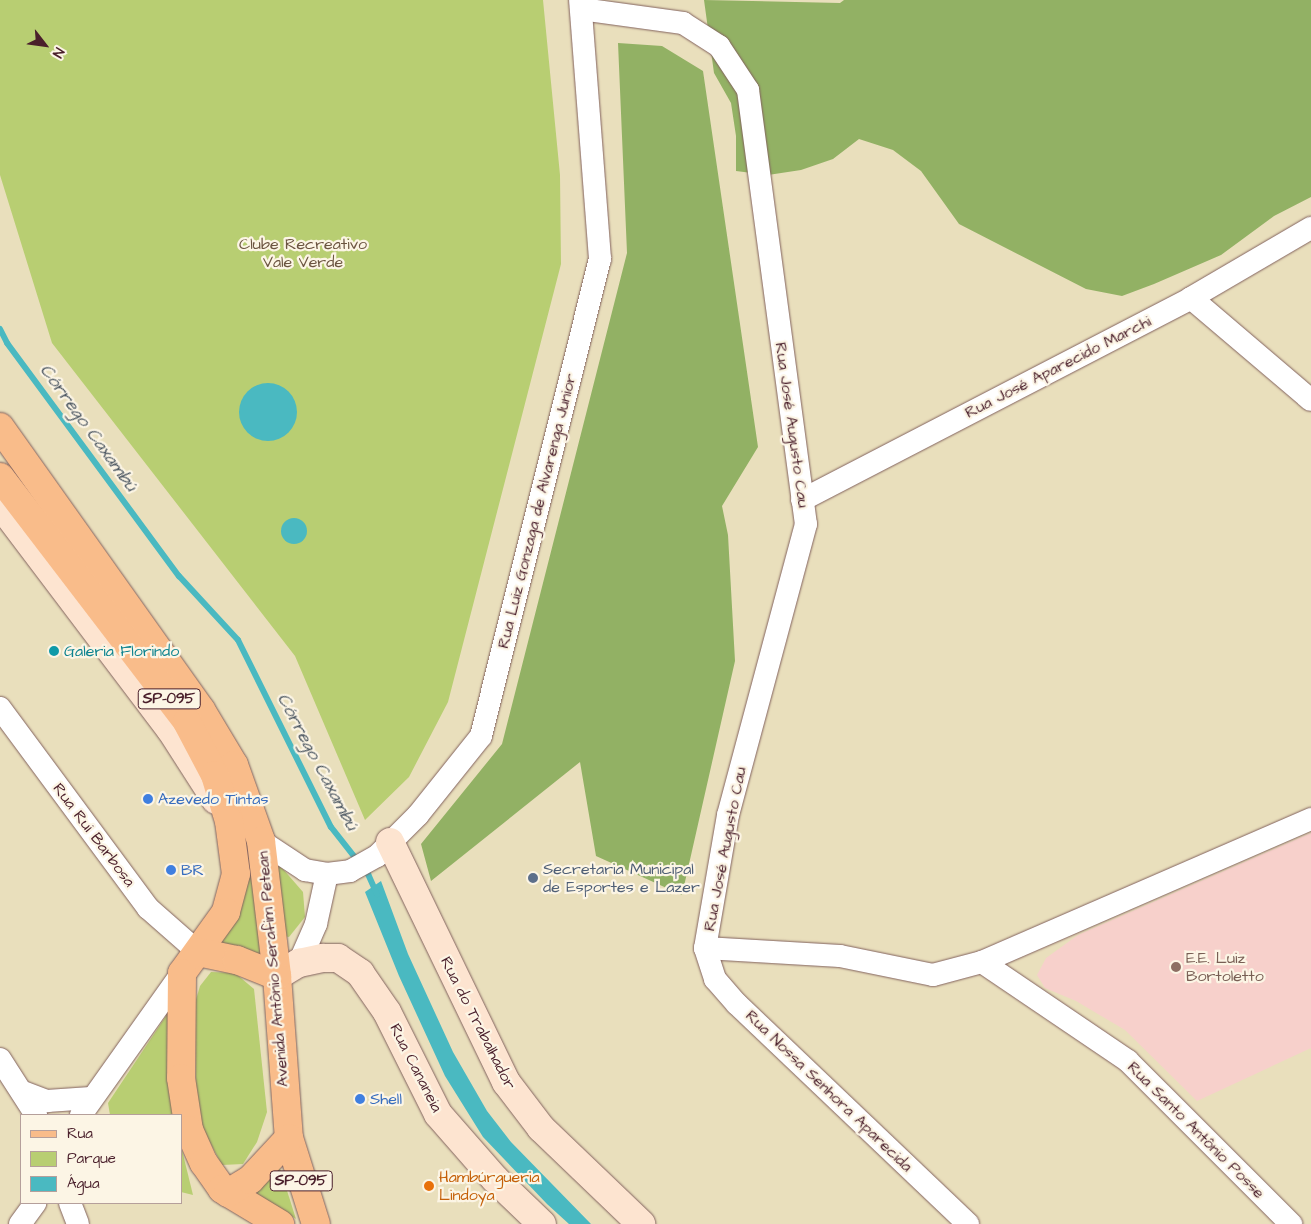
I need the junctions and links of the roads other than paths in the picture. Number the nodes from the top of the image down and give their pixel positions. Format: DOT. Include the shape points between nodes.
graph roads {
  1 [pos="580,5"];
  2 [pos="1311,228"];
  3 [pos="1191,298"];
  4 [pos="1311,400"];
  5 [pos="0,427"];
  6 [pos="0,478"];
  7 [pos="802,500"];
  8 [pos="0,504"];
  9 [pos="0,708"];
  10 [pos="1311,819"];
  11 [pos="229,820"];
  12 [pos="261,841"];
  13 [pos="383,849"];
  14 [pos="327,874"];
  15 [pos="705,948"];
  16 [pos="198,952"];
  17 [pos="982,962"];
  18 [pos="288,969"];
  19 [pos="182,973"];
  20 [pos="0,1059"];
  21 [pos="23,1092"];
  22 [pos="86,1106"];
  23 [pos="35,1114"];
  24 [pos="289,1138"];
  25 [pos="228,1193"];
  26 [pos="35,1204"];
  27 [pos="70,1204"];
  28 [pos="20,1224"];
  29 [pos="78,1224"];
  30 [pos="280,1224"];
  31 [pos="316,1224"];
  32 [pos="542,1224"];
  33 [pos="640,1224"];
  34 [pos="968,1224"];
  35 [pos="1291,1224"];
  1 -- 7 [label="street, Rua José Augusto Cau" via="683,23 719,46 748,90"];
  1 -- 13 [label="street, Rua Luiz Gonzaga de Alvarenga Junior" via="600,260 481,736 418,815"];
  2 -- 3 [label="street, Rua José Aparecido Marchi"];
  3 -- 4 [label="street"];
  3 -- 7 [label="street, Rua José Aparecido Marchi"];
  5 -- 12 [label="main road, Avenida Antônio Serafim Petean / SP-095" via="201,710 234,765"];
  6 -- 11 [label="main road, Avenida Antônio Serafim Petean / SP-095" via="187,722 215,775"];
  7 -- 15 [label="street, Rua José Augusto Cau" via="806,524 728,815"];
  8 -- 11 [label="street" via="171,730"];
  9 -- 16 [label="street, Rua Rui Barbosa" via="148,908"];
  10 -- 17 [label="street"];
  11 -- 16 [label="main road, Avenida Antônio Serafim Petean / SP-095" via="236,874 226,912"];
  12 -- 14 [label="street, Rua Luiz Gonzaga de Alvarenga Junior" via="305,870"];
  12 -- 18 [label="main road, Avenida Antônio Serafim Petean / SP-095"];
  13 -- 14 [label="street, Rua Luiz Gonzaga de Alvarenga Junior" via="350,871"];
  13 -- 33 [label="street, Rua do Trabalhador" via="506,1082 542,1128"];
  14 -- 18 [label="street" via="316,924"];
  15 -- 17 [label="street" via="840,956 933,975"];
  15 -- 34 [label="street, Rua Nossa Senhora Aparecida" via="715,979 737,1004"];
  16 -- 18 [label="main road"];
  16 -- 19 [label="main road, SP-095"];
  17 -- 35 [label="street, Rua Santo Antônio Posse" via="1128,1061"];
  18 -- 24 [label="main road, Avenida Antônio Serafim Petean / SP-095"];
  18 -- 32 [label="street, Rua Cananeia" via="338,958 360,973 387,1012 438,1114 495,1179"];
  19 -- 22 [label="street"];
  19 -- 25 [label="main road, SP-095" via="181,1078 189,1130 204,1163"];
  20 -- 21 [label="street"];
  21 -- 22 [label="street" via="47,1101"];
  21 -- 23 [label="street"];
  24 -- 25 [label="main road" via="250,1180"];
  24 -- 31 [label="main road, Avenida Antônio Serafim Petean / SP-095"];
  25 -- 30 [label="main road, SP-095"];
  26 -- 28 [label="street"];
  27 -- 29 [label="street"];
}
